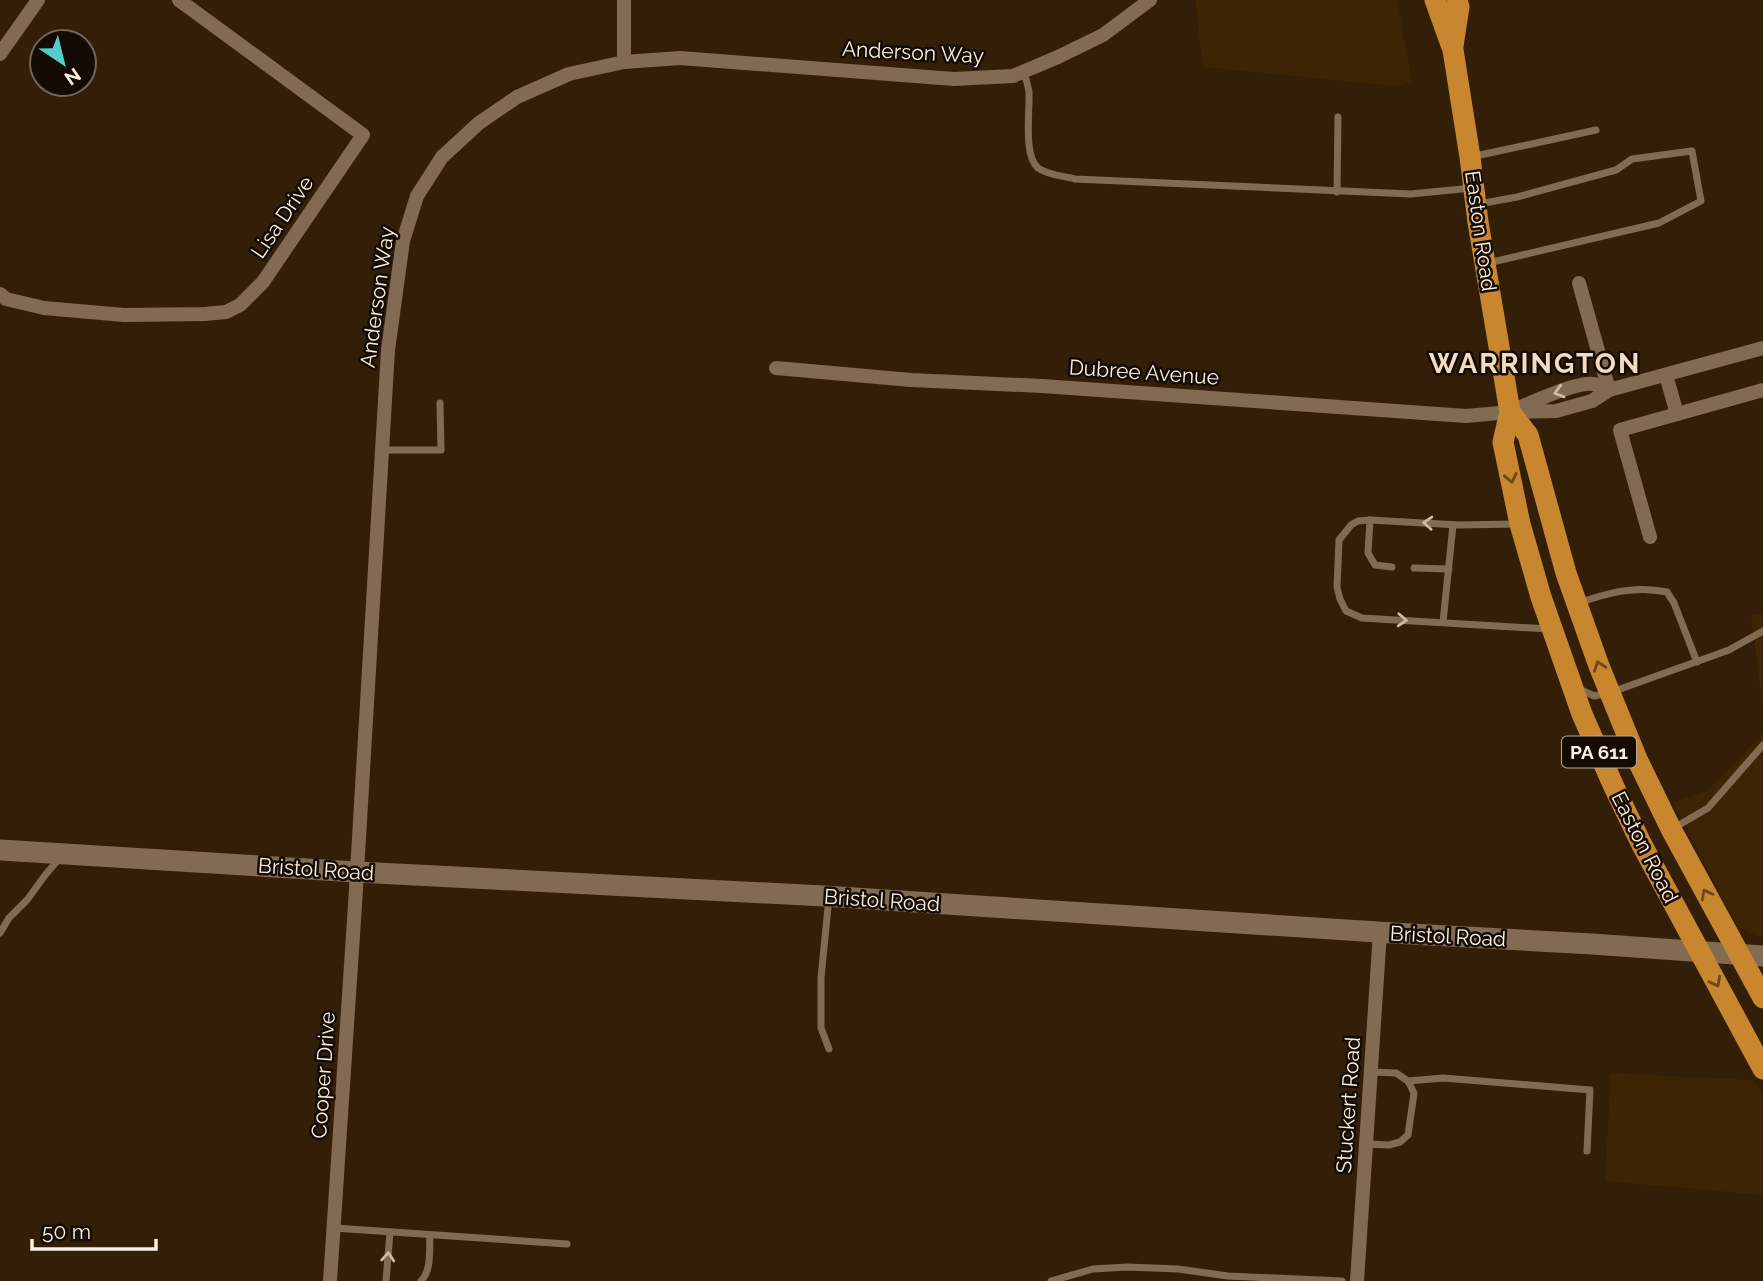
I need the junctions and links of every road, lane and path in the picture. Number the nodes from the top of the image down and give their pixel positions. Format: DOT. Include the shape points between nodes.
graph roads {
  1 [pos="38,0"];
  2 [pos="179,0"];
  3 [pos="624,0"];
  4 [pos="1150,0"];
  5 [pos="1434,0"];
  6 [pos="1457,0"];
  7 [pos="1453,50"];
  8 [pos="0,54"];
  9 [pos="624,62"];
  10 [pos="1023,71"];
  11 [pos="1338,117"];
  12 [pos="1596,131"];
  13 [pos="1470,157"];
  14 [pos="1337,192"];
  15 [pos="1474,196"];
  16 [pos="1485,264"];
  17 [pos="1579,283"];
  18 [pos="0,294"];
  19 [pos="1763,348"];
  20 [pos="776,368"];
  21 [pos="1666,374"];
  22 [pos="1609,390"];
  23 [pos="1763,390"];
  24 [pos="440,403"];
  25 [pos="1510,412"];
  26 [pos="1677,414"];
  27 [pos="382,450"];
  28 [pos="1370,520"];
  29 [pos="1520,524"];
  30 [pos="1453,525"];
  31 [pos="1650,537"];
  32 [pos="1392,567"];
  33 [pos="1415,568"];
  34 [pos="1449,569"];
  35 [pos="1577,603"];
  36 [pos="1443,622"];
  37 [pos="1552,629"];
  38 [pos="1763,631"];
  39 [pos="1697,662"];
  40 [pos="1569,680"];
  41 [pos="1609,693"];
  42 [pos="1763,745"];
  43 [pos="1671,829"];
  44 [pos="0,850"];
  45 [pos="65,853"];
  46 [pos="357,872"];
  47 [pos="830,897"];
  48 [pos="1380,932"];
  49 [pos="0,933"];
  50 [pos="1700,952"];
  51 [pos="1738,954"];
  52 [pos="1763,956"];
  53 [pos="1763,999"];
  54 [pos="829,1049"];
  55 [pos="1763,1069"];
  56 [pos="1371,1072"];
  57 [pos="1408,1081"];
  58 [pos="1366,1144"];
  59 [pos="1587,1151"];
  60 [pos="334,1228"];
  61 [pos="390,1232"];
  62 [pos="430,1235"];
  63 [pos="567,1244"];
  64 [pos="330,1281"];
  65 [pos="386,1281"];
  66 [pos="421,1281"];
  67 [pos="1051,1281"];
  68 [pos="1342,1281"];
  69 [pos="1357,1281"];
  1 -- 8 [label="street"];
  2 -- 18 [label="street, Lisa Drive" via="363,135 263,282 226,312 124,315 44,308"];
  3 -- 9 [label="street"];
  4 -- 10 [label="street, Anderson Way" via="1103,34"];
  5 -- 7 [label="highway, Easton Road / PA 611"];
  6 -- 7 [label="highway, Easton Road / PA 611"];
  7 -- 13 [label="highway, Easton Road / PA 611"];
  9 -- 10 [label="street, Anderson Way" via="680,58 954,79 1013,76"];
  9 -- 27 [label="street, Anderson Way" via="569,74 517,97 479,122 442,156 417,196 402,241 388,350"];
  10 -- 14 [label="lane" via="1029,89 1030,149 1040,169 1075,179"];
  11 -- 14 [label="lane"];
  12 -- 13 [label="lane"];
  13 -- 15 [label="highway, Easton Road / PA 611"];
  14 -- 15 [label="lane"];
  15 -- 16 [label="highway, Easton Road / PA 611"];
  15 -- 16 [label="lane" via="1517,197 1616,170 1632,159 1692,151 1701,201 1658,223"];
  16 -- 25 [label="highway, Easton Road / PA 611"];
  17 -- 22 [label="street"];
  19 -- 21 [label="street"];
  20 -- 25 [label="street, Dubree Avenue" via="1466,416"];
  21 -- 22 [label="street"];
  21 -- 26 [label="street"];
  22 -- 25 [label="street, Dubree Avenue" via="1587,384"];
  23 -- 26 [label="street"];
  24 -- 27 [label="lane" via="441,450"];
  25 -- 29 [label="highway, Easton Road / PA 611, one-way" via="1503,442"];
  25 -- 35 [label="highway, Easton Road / PA 611" via="1528,435"];
  26 -- 31 [label="street" via="1620,430"];
  27 -- 46 [label="street, Anderson Way"];
  30 -- 28 [label="lane, one-way"];
  28 -- 32 [label="lane" via="1368,553 1375,565"];
  28 -- 36 [label="lane, one-way" via="1351,525 1339,541 1337,587 1346,611 1362,618"];
  29 -- 30 [label="lane"];
  29 -- 37 [label="highway, Easton Road / PA 611"];
  30 -- 34 [label="lane"];
  33 -- 34 [label="lane"];
  34 -- 36 [label="lane"];
  35 -- 39 [label="lane" via="1608,593 1649,588 1667,592"];
  41 -- 35 [label="highway, Easton Road / PA 611, one-way"];
  36 -- 37 [label="lane"];
  37 -- 40 [label="highway, Easton Road / PA 611"];
  38 -- 39 [label="lane"];
  39 -- 41 [label="lane"];
  40 -- 41 [label="lane" via="1594,696"];
  40 -- 50 [label="highway, Easton Road / PA 611" via="1614,787"];
  41 -- 43 [label="highway, Easton Road / PA 611"];
  42 -- 43 [label="lane" via="1709,808"];
  51 -- 43 [label="highway, Easton Road / PA 611, one-way"];
  44 -- 45 [label="main road, Bristol Road"];
  45 -- 46 [label="main road, Bristol Road"];
  45 -- 49 [label="lane"];
  46 -- 47 [label="main road, Bristol Road"];
  46 -- 60 [label="street, Cooper Drive"];
  47 -- 48 [label="main road, Bristol Road"];
  47 -- 54 [label="lane" via="821,978 821,1028"];
  48 -- 50 [label="main road, Bristol Road"];
  48 -- 56 [label="street, Stuckert Road"];
  50 -- 51 [label="main road, Bristol Road"];
  50 -- 55 [label="highway, Easton Road / PA 611, one-way"];
  51 -- 52 [label="main road, Bristol Road"];
  51 -- 53 [label="highway, Easton Road / PA 611"];
  56 -- 57 [label="lane" via="1396,1073"];
  56 -- 58 [label="street, Stuckert Road"];
  57 -- 58 [label="lane" via="1414,1093 1408,1135 1389,1145"];
  57 -- 59 [label="lane" via="1443,1078 1590,1090"];
  58 -- 69 [label="street, Stuckert Road"];
  60 -- 61 [label="lane"];
  60 -- 64 [label="street, Cooper Drive"];
  61 -- 62 [label="lane"];
  65 -- 61 [label="lane, one-way"];
  62 -- 63 [label="lane"];
  62 -- 66 [label="lane" via="428,1269"];
  67 -- 68 [label="lane" via="1093,1269 1127,1266"];
}
